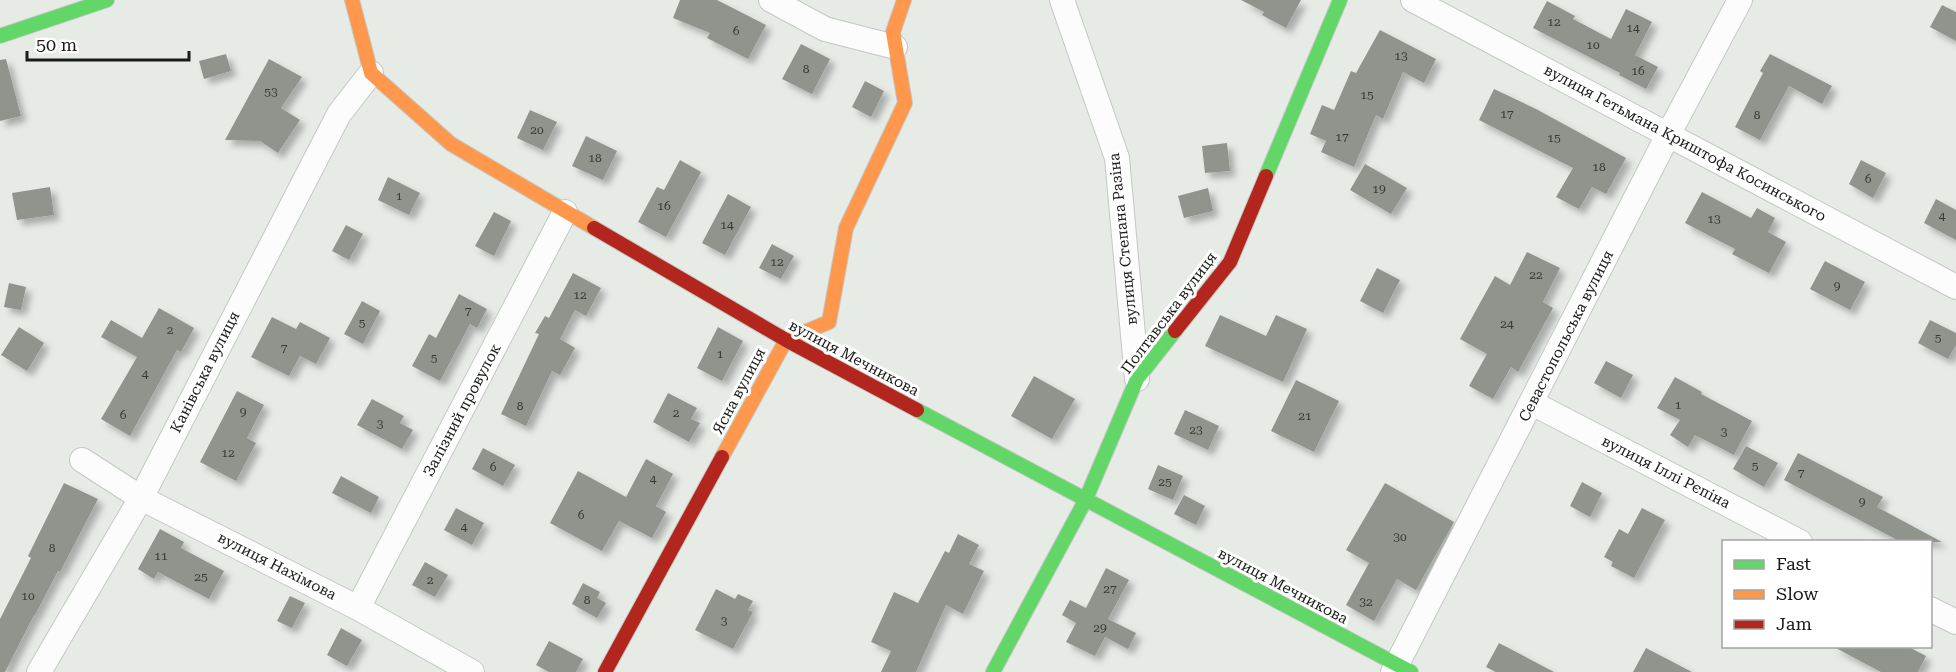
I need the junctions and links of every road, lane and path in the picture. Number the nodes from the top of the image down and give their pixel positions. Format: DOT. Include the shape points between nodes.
graph roads {
  1 [pos="107,0"];
  2 [pos="352,0"];
  3 [pos="771,0"];
  4 [pos="904,0"];
  5 [pos="1062,0"];
  6 [pos="1340,0"];
  7 [pos="1413,0"];
  8 [pos="1740,0"];
  9 [pos="0,36"];
  10 [pos="896,47"];
  11 [pos="371,73"];
  12 [pos="1668,135"];
  13 [pos="565,213"];
  14 [pos="1956,287"];
  15 [pos="786,340"];
  16 [pos="1137,379"];
  17 [pos="1532,403"];
  18 [pos="82,460"];
  19 [pos="141,498"];
  20 [pos="1085,501"];
  21 [pos="1796,540"];
  22 [pos="358,608"];
  23 [pos="1932,610"];
  24 [pos="1956,622"];
  25 [pos="1400,670"];
  26 [pos="39,672"];
  27 [pos="472,672"];
  28 [pos="606,672"];
  29 [pos="993,672"];
  1 -- 9 [label="street"];
  2 -- 11 [label="street"];
  3 -- 10 [label="street" via="825,29"];
  4 -- 10 [label="street, Ясна вулиця" via="893,32"];
  5 -- 16 [label="street, вулиця Степана Разіна" via="1117,158"];
  6 -- 16 [label="street, Полтавська вулиця" via="1230,262"];
  7 -- 12 [label="street, вулиця Гетьмана Криштофа Косинського"];
  8 -- 12 [label="street, Севастопольська вулиця"];
  10 -- 15 [label="street, Ясна вулиця" via="905,103 846,228 829,322"];
  11 -- 13 [label="street, вулиця Мечникова" via="451,144"];
  11 -- 19 [label="street, Канівська вулиця" via="339,114"];
  12 -- 14 [label="street, вулиця Гетьмана Криштофа Косинського"];
  12 -- 17 [label="street, Севастопольська вулиця"];
  13 -- 15 [label="street, вулиця Мечникова"];
  13 -- 22 [label="street, Залізний провулок"];
  15 -- 20 [label="street, вулиця Мечникова"];
  15 -- 28 [label="street, Ясна вулиця"];
  16 -- 20 [label="street, Полтавська вулиця"];
  17 -- 21 [label="street, вулиця Іллі Рєпіна"];
  17 -- 25 [label="street, Севастопольська вулиця"];
  18 -- 19 [label="street, вулиця Нахімова"];
  19 -- 22 [label="street, вулиця Нахімова"];
  19 -- 26 [label="street, Канівська вулиця"];
  20 -- 25 [label="street, вулиця Мечникова"];
  20 -- 29 [label="street, Полтавська вулиця"];
  22 -- 27 [label="street, вулиця Нахімова"];
  23 -- 24 [label="street"];
}
